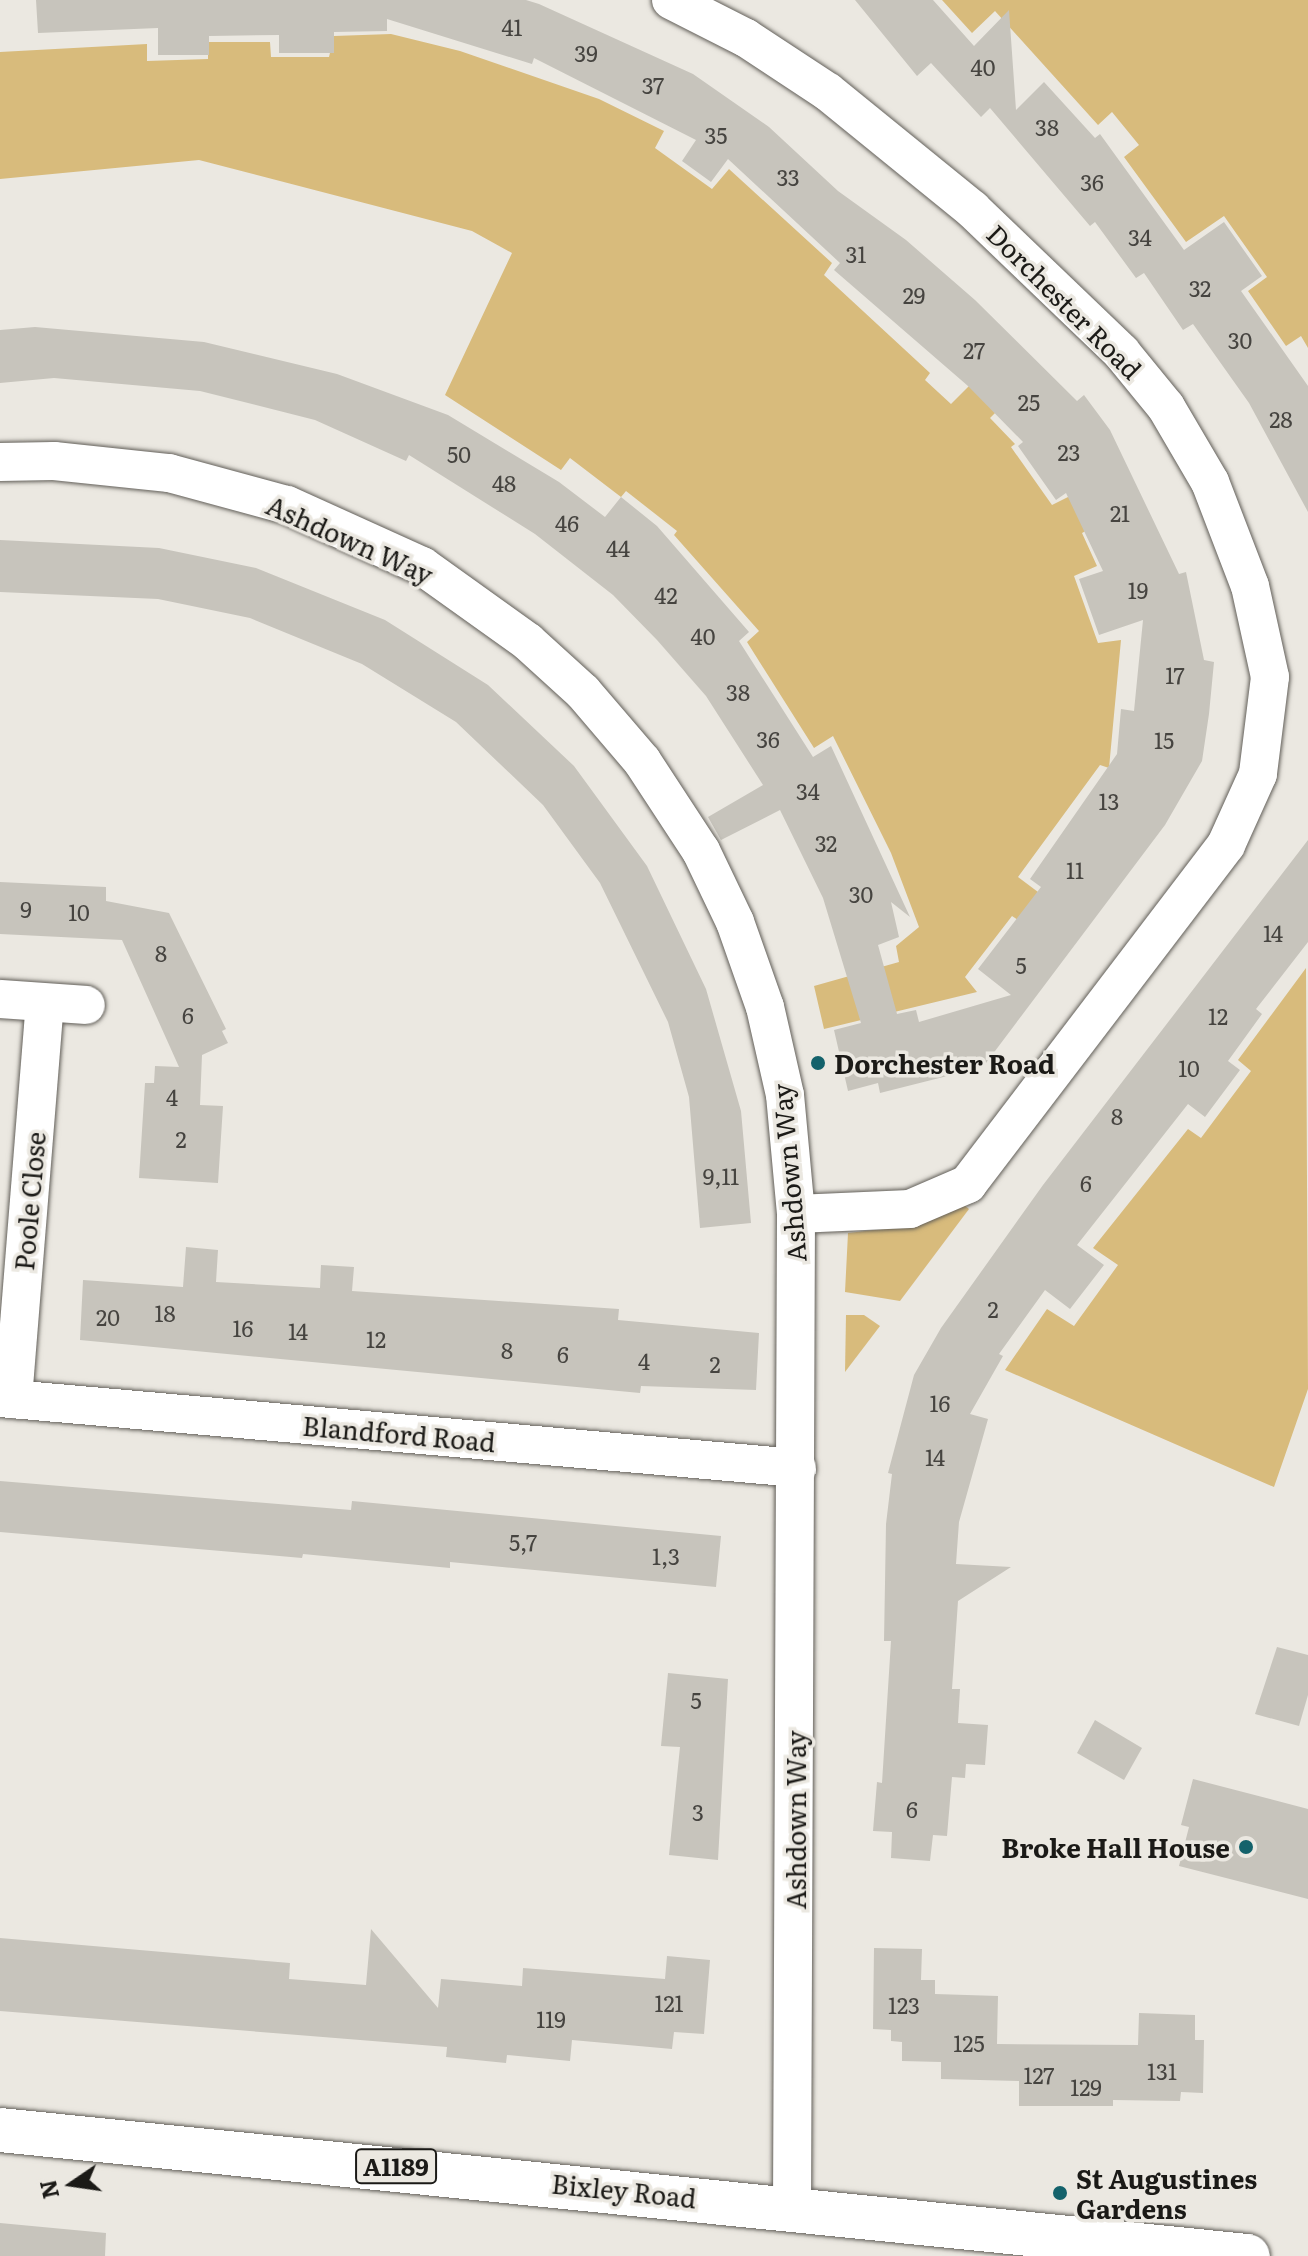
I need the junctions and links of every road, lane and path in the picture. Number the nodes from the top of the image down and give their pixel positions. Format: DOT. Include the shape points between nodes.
graph roads {
  1 [pos="671,0"];
  2 [pos="0,462"];
  3 [pos="0,999"];
  4 [pos="45,1003"];
  5 [pos="86,1005"];
  6 [pos="796,1214"];
  7 [pos="6,1399"];
  8 [pos="797,1468"];
  9 [pos="0,2130"];
  10 [pos="792,2208"];
  11 [pos="1133,2251"];
  12 [pos="1248,2256"];
  1 -- 6 [label="street, Dorchester Road" via="746,38 828,92 972,209 1121,352 1166,407 1210,482 1250,586 1270,677 1258,774 1226,845 968,1184 910,1209"];
  2 -- 6 [label="street, Ashdown Way" via="54,461 169,473 287,505 422,566 528,642 583,692 642,761 701,851 735,922 765,1007 785,1095"];
  3 -- 4 [label="street"];
  4 -- 5 [label="street"];
  4 -- 7 [label="street, Poole Close"];
  6 -- 8 [label="street, Ashdown Way"];
  7 -- 8 [label="street, Blandford Road"];
  8 -- 10 [label="street, Ashdown Way"];
  9 -- 10 [label="main road, Bixley Road / A1189"];
  10 -- 11 [label="main road, Bixley Road / A1189"];
  11 -- 12 [label="main road, Bixley Road / A1189"];
}
